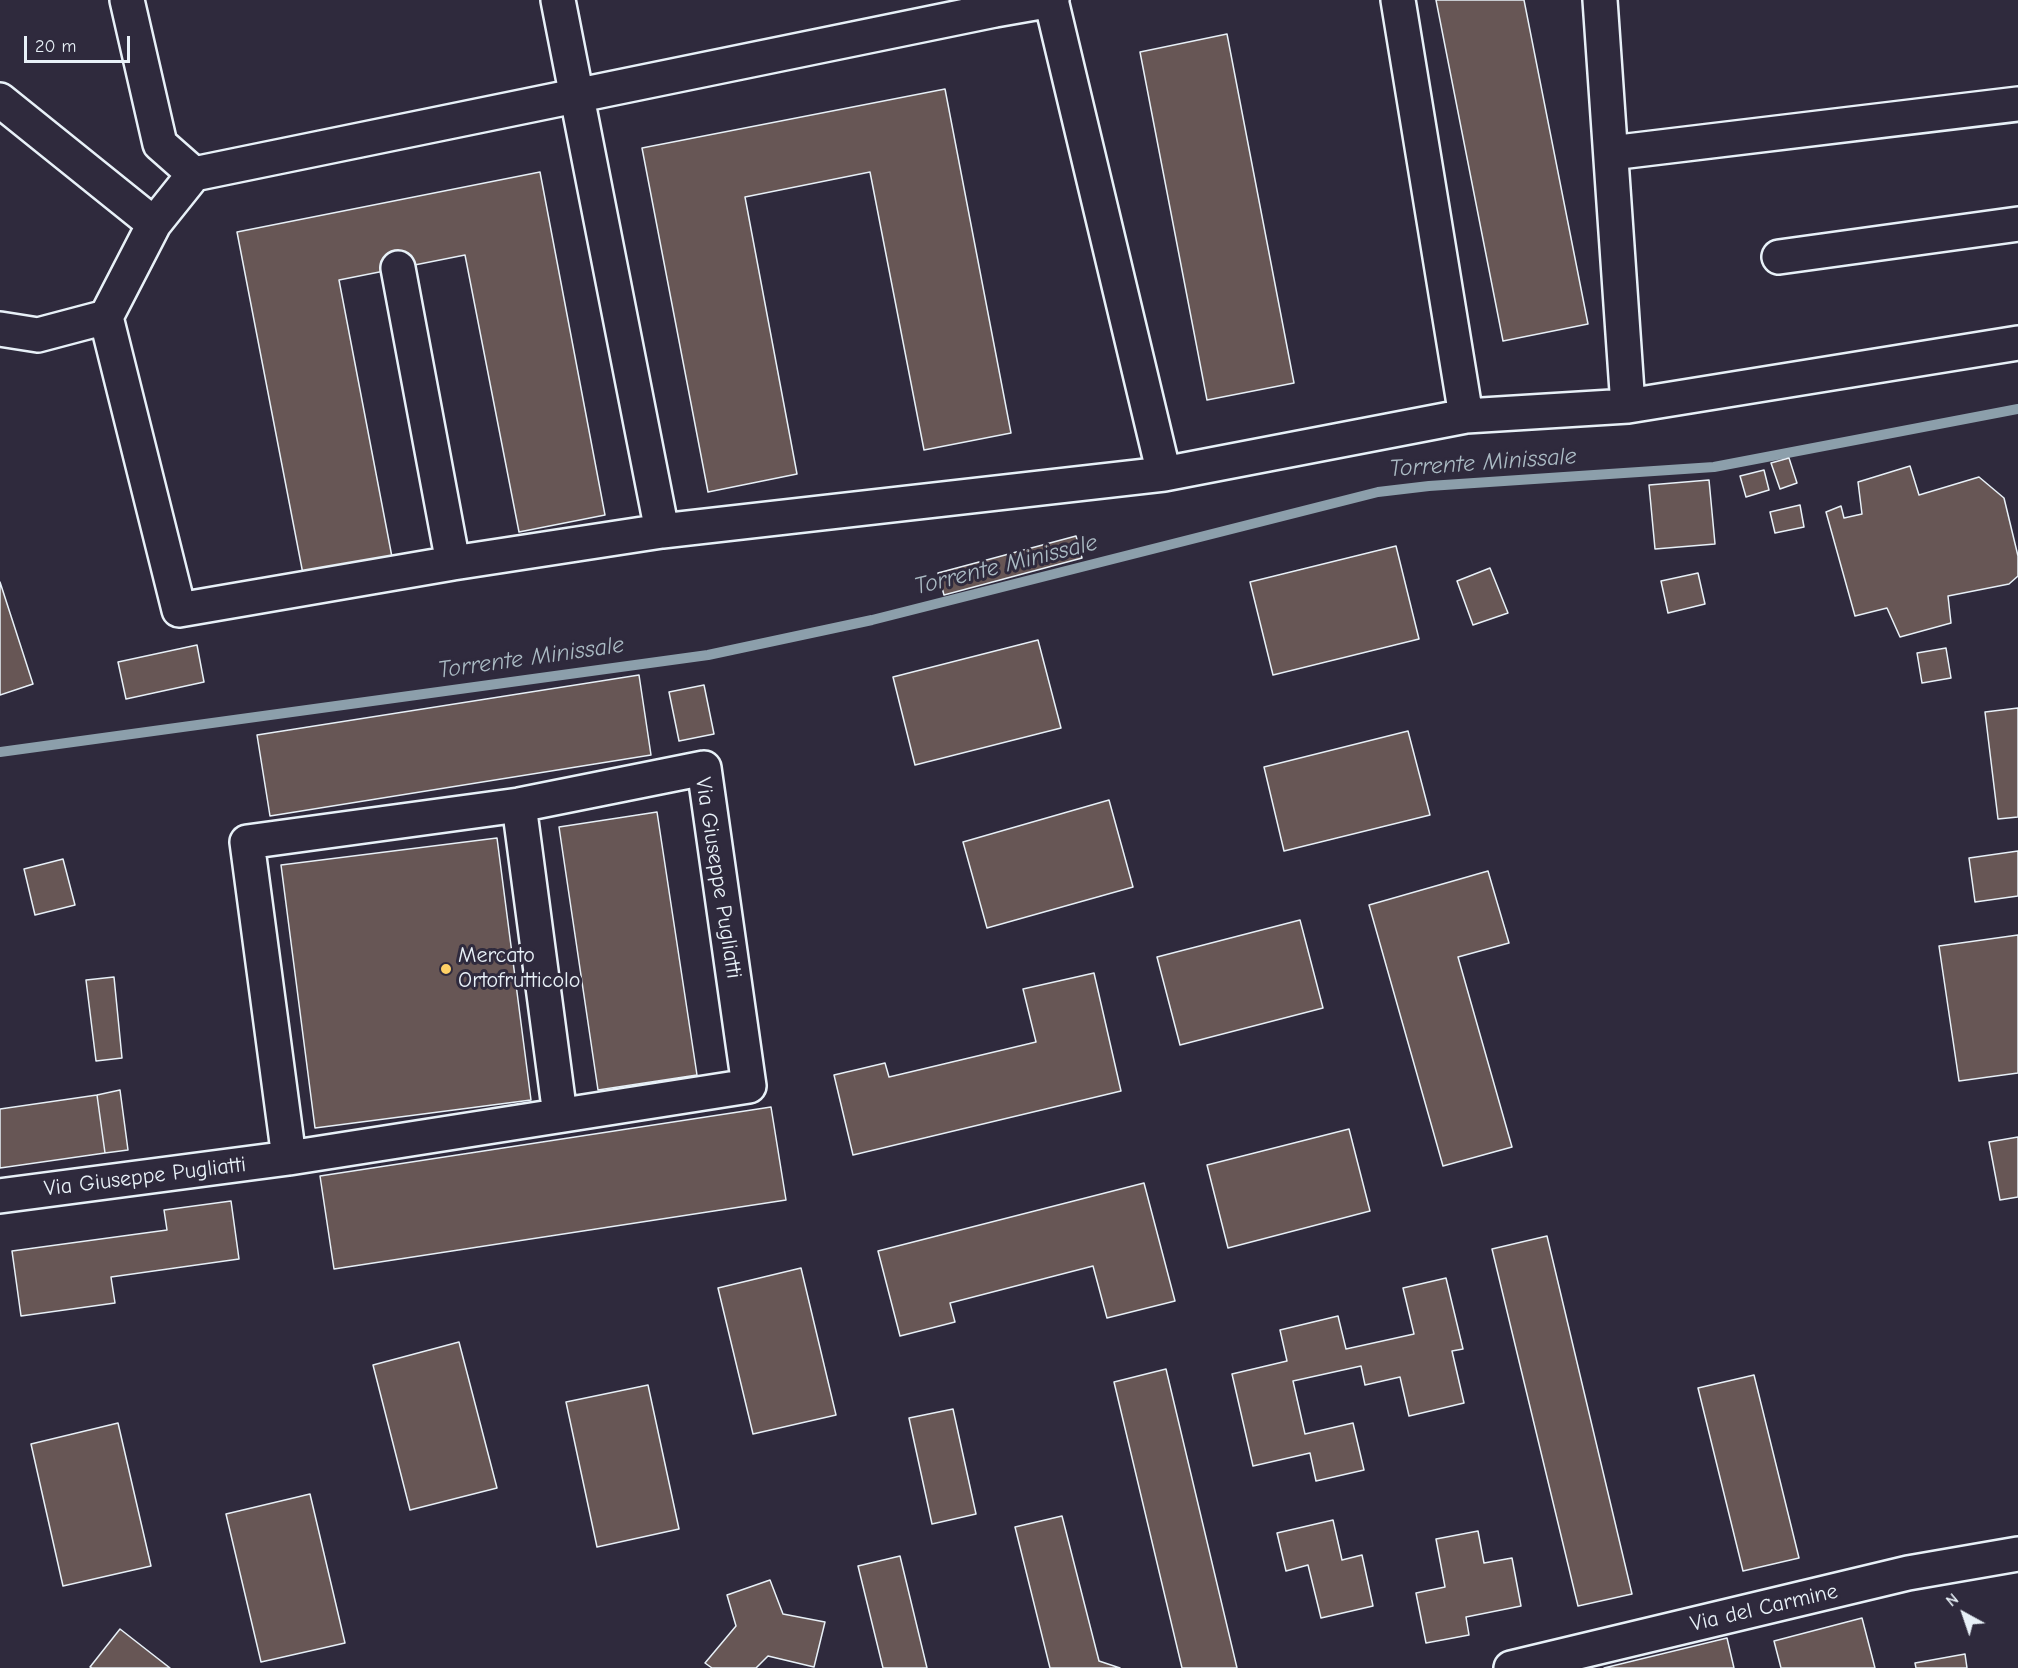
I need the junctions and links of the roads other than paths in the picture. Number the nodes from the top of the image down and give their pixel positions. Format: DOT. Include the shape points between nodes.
graph roads {
  1 [pos="127,0"];
  2 [pos="558,0"];
  3 [pos="1052,0"];
  4 [pos="1398,0"];
  5 [pos="1600,0"];
  6 [pos="994,5"];
  7 [pos="576,95"];
  8 [pos="0,100"];
  9 [pos="2018,104"];
  10 [pos="1611,153"];
  11 [pos="194,174"];
  12 [pos="154,224"];
  13 [pos="2018,224"];
  14 [pos="1779,257"];
  15 [pos="398,268"];
  16 [pos="105,317"];
  17 [pos="0,329"];
  18 [pos="2018,343"];
  19 [pos="1628,406"];
  20 [pos="1466,416"];
  21 [pos="1164,474"];
  22 [pos="662,531"];
  23 [pos="453,563"];
  24 [pos="519,805"];
  25 [pos="560,1115"];
  26 [pos="289,1158"];
  27 [pos="0,1196"];
  28 [pos="2018,1554"];
  29 [pos="1511,1668"];
  1 -- 11 [label="street" via="160,144"];
  2 -- 7 [label="street"];
  3 -- 6 [label="street"];
  3 -- 21 [label="street"];
  4 -- 20 [label="street"];
  5 -- 10 [label="street"];
  6 -- 7 [label="street"];
  7 -- 11 [label="street"];
  7 -- 22 [label="street"];
  8 -- 12 [label="street"];
  9 -- 10 [label="street"];
  10 -- 19 [label="street"];
  11 -- 12 [label="street"];
  12 -- 16 [label="street"];
  13 -- 14 [label="street"];
  15 -- 23 [label="street"];
  16 -- 17 [label="street" via="38,335"];
  16 -- 23 [label="street" via="179,610"];
  18 -- 19 [label="street"];
  19 -- 20 [label="street"];
  20 -- 21 [label="street"];
  21 -- 22 [label="street"];
  22 -- 23 [label="street"];
  24 -- 25 [label="street"];
  24 -- 25 [label="street, Via Giuseppe Pugliatti" via="704,768 749,1086"];
  24 -- 26 [label="street, Via Giuseppe Pugliatti" via="247,842"];
  25 -- 26 [label="street, Via Giuseppe Pugliatti"];
  26 -- 27 [label="street, Via Giuseppe Pugliatti"];
  28 -- 29 [label="street, Via del Carmine" via="1908,1574"];
}
